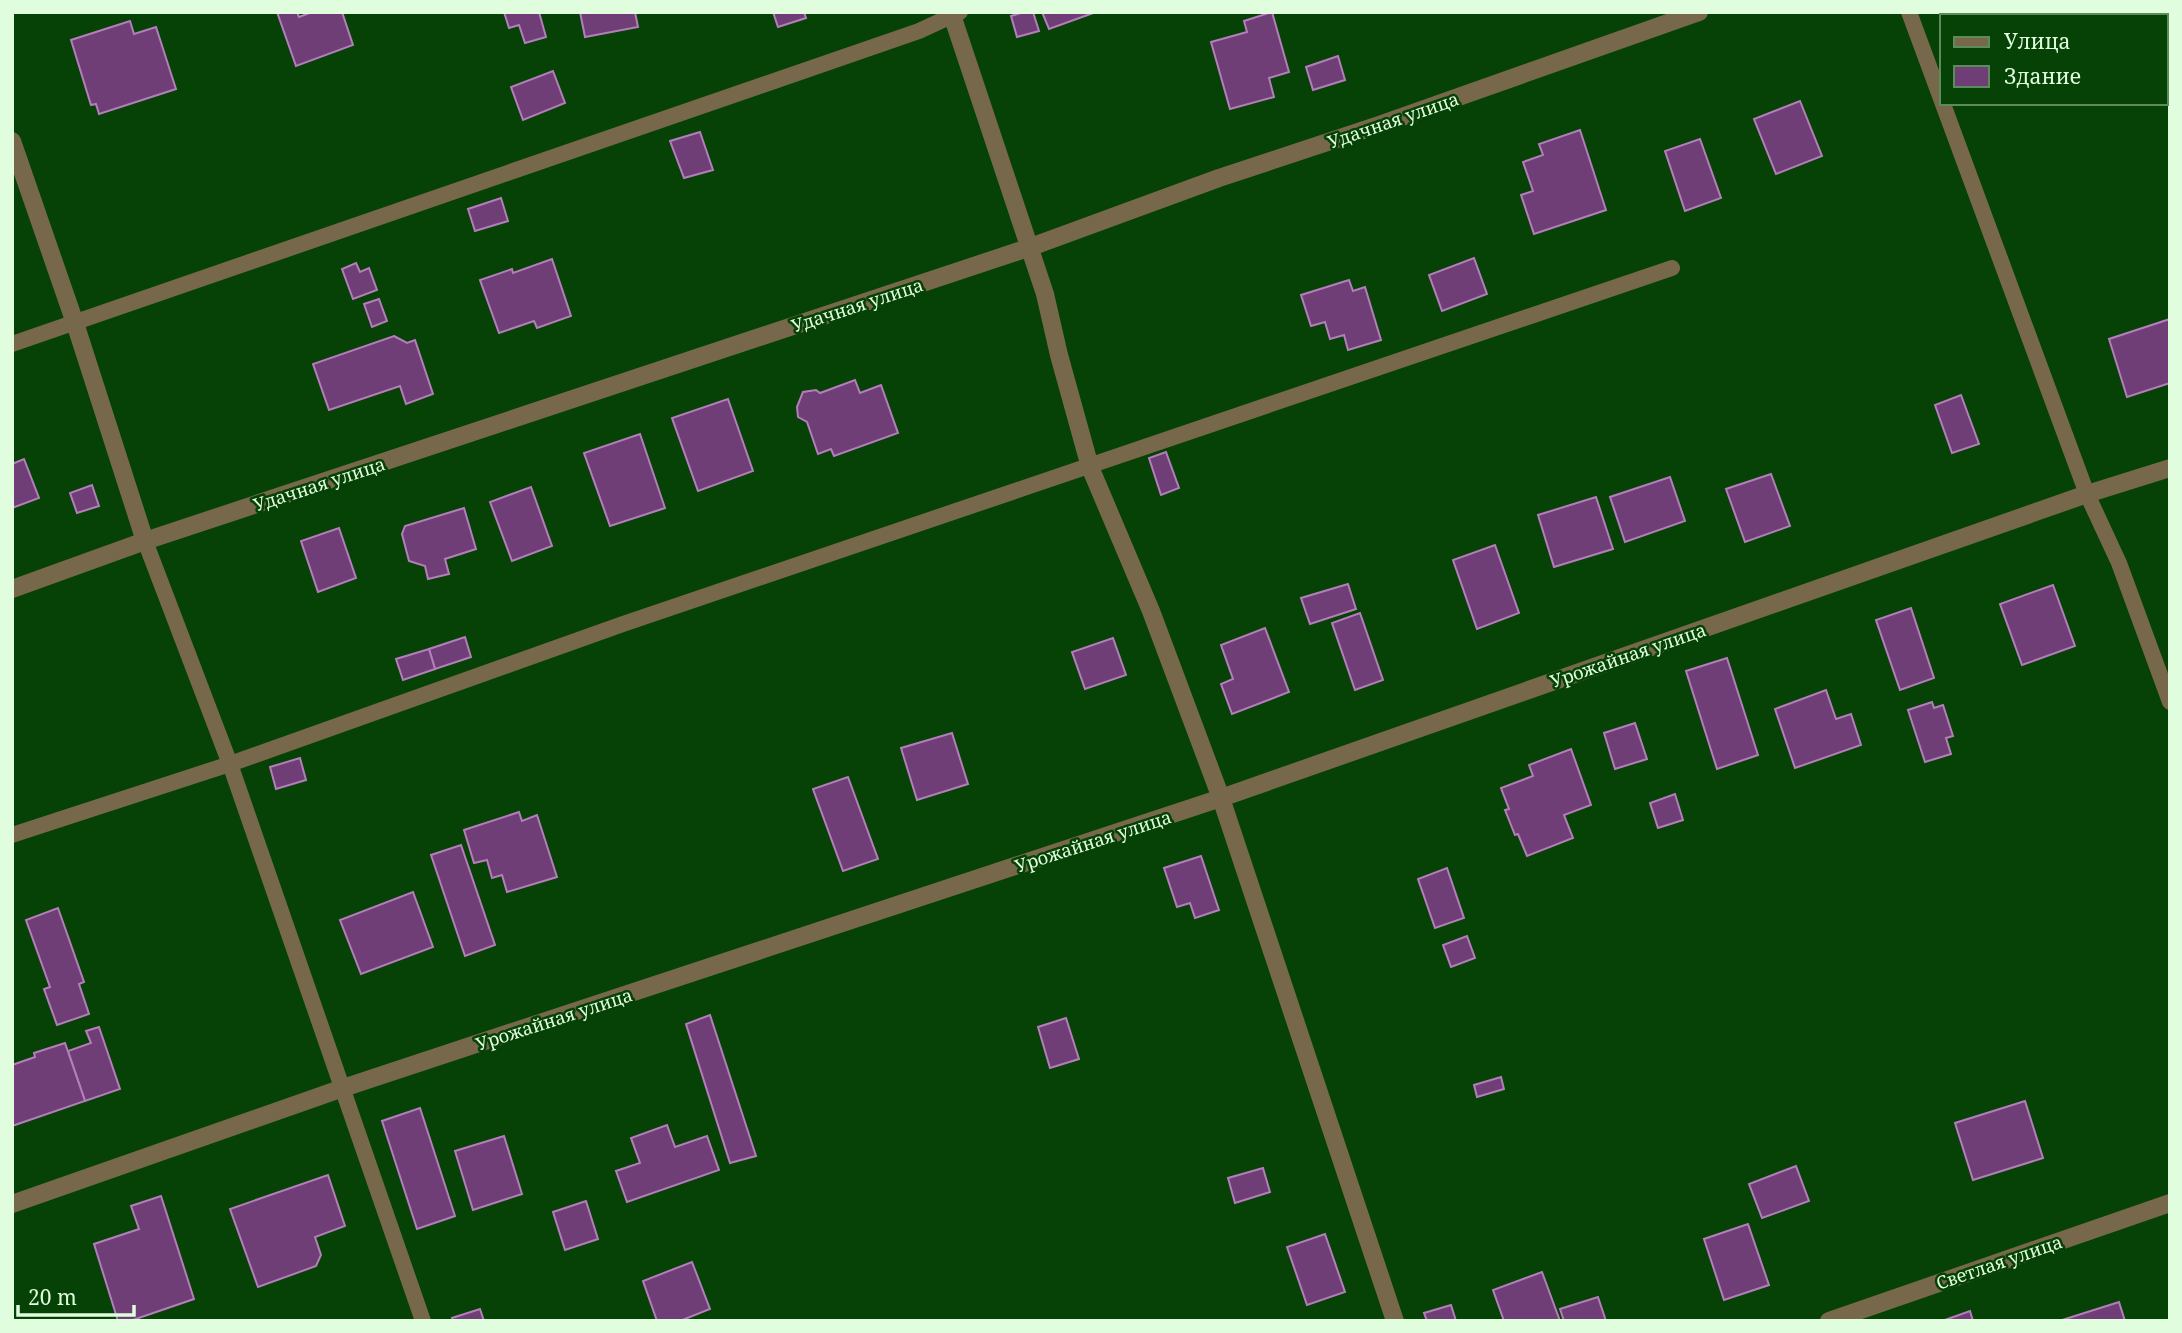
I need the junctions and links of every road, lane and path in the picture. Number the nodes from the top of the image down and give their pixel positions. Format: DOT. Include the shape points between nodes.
graph roads {
  1 [pos="1699,12"];
  2 [pos="1909,12"];
  3 [pos="955,14"];
  4 [pos="1940,96"];
  5 [pos="1943,105"];
  6 [pos="12,141"];
  7 [pos="1028,248"];
  8 [pos="1672,268"];
  9 [pos="75,323"];
  10 [pos="12,344"];
  11 [pos="1090,467"];
  12 [pos="2170,468"];
  13 [pos="2087,494"];
  14 [pos="145,541"];
  15 [pos="12,589"];
  16 [pos="2170,702"];
  17 [pos="230,764"];
  18 [pos="1222,798"];
  19 [pos="12,835"];
  20 [pos="343,1088"];
  21 [pos="2170,1203"];
  22 [pos="12,1204"];
  23 [pos="423,1321"];
  24 [pos="1395,1321"];
  25 [pos="1829,1321"];
  1 -- 7 [label="street, Удачная улица"];
  2 -- 4 [label="lane"];
  3 -- 7 [label="street"];
  3 -- 9 [label="lane"];
  5 -- 13 [label="lane"];
  6 -- 9 [label="street"];
  7 -- 11 [label="street" via="1045,294"];
  7 -- 14 [label="street, Удачная улица"];
  8 -- 11 [label="lane"];
  9 -- 10 [label="lane"];
  9 -- 14 [label="street"];
  11 -- 17 [label="lane" via="624,624"];
  11 -- 18 [label="street"];
  12 -- 13 [label="street, Урожайная улица"];
  13 -- 16 [label="lane" via="2119,563"];
  13 -- 18 [label="street, Урожайная улица"];
  14 -- 15 [label="street, Удачная улица"];
  14 -- 17 [label="lane"];
  17 -- 19 [label="lane"];
  17 -- 20 [label="lane"];
  18 -- 20 [label="street, Урожайная улица"];
  18 -- 24 [label="street"];
  20 -- 22 [label="street, Урожайная улица"];
  20 -- 23 [label="lane"];
  21 -- 25 [label="street, Светлая улица"];
}
